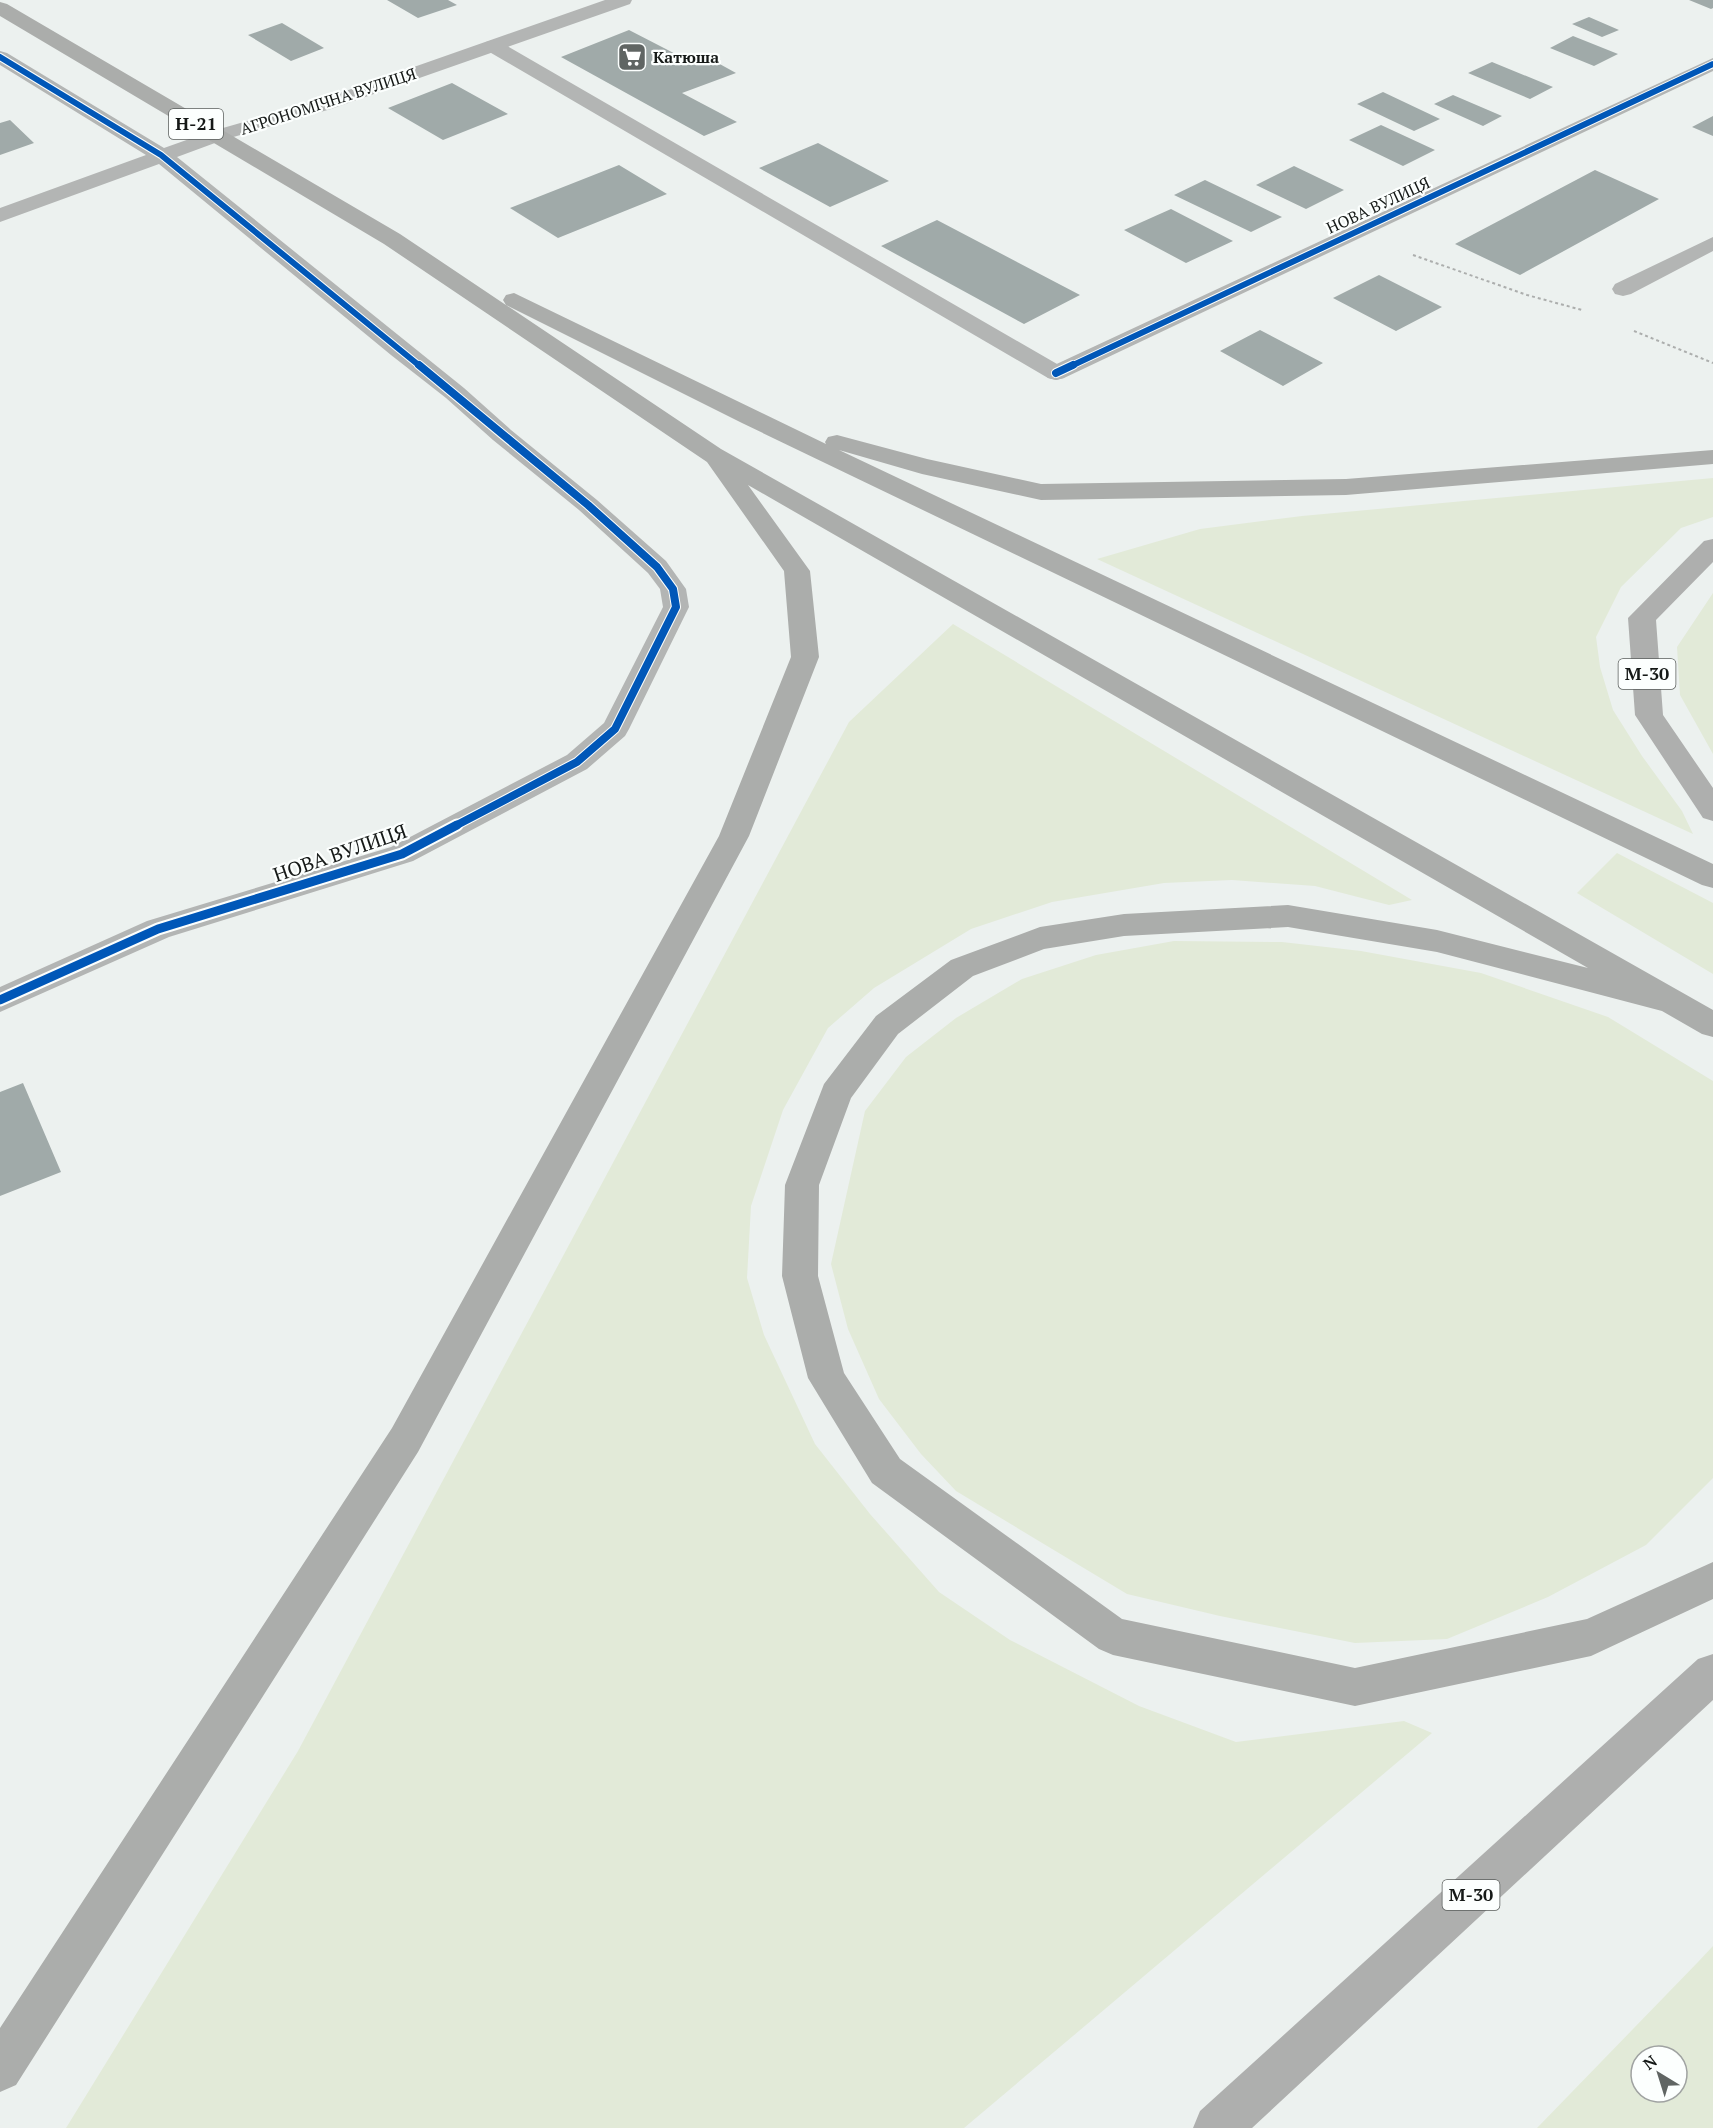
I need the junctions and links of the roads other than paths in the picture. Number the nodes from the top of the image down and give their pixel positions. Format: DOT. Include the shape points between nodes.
graph roads {
  1 [pos="622,0"];
  2 [pos="0,8"];
  3 [pos="493,46"];
  4 [pos="0,57"];
  5 [pos="1713,64"];
  6 [pos="216,136"];
  7 [pos="161,155"];
  8 [pos="0,215"];
  9 [pos="392,240"];
  10 [pos="1713,243"];
  11 [pos="1623,289"];
  12 [pos="1056,373"];
  13 [pos="751,418"];
  14 [pos="712,454"];
  15 [pos="1713,457"];
  16 [pos="1713,547"];
  17 [pos="1713,811"];
  18 [pos="1713,877"];
  19 [pos="0,1000"];
  20 [pos="1678,1003"];
  21 [pos="1713,1025"];
  22 [pos="1713,1580"];
  23 [pos="1713,1673"];
  24 [pos="0,2069"];
  25 [pos="1217,2128"];
  1 -- 3 [label="street, АГРОНОМІЧНА ВУЛИЦЯ"];
  2 -- 6 [label="main road, Н-21"];
  3 -- 6 [label="street, АГРОНОМІЧНА ВУЛИЦЯ" via="324,105"];
  3 -- 12 [label="lane"];
  4 -- 7 [label="street"];
  5 -- 12 [label="street, НОВА ВУЛИЦЯ"];
  6 -- 7 [label="street, АГРОНОМІЧНА ВУЛИЦЯ"];
  6 -- 9 [label="main road, Н-21"];
  7 -- 8 [label="street, АГРОНОМІЧНА ВУЛИЦЯ"];
  7 -- 19 [label="street, НОВА ВУЛИЦЯ" via="588,505 657,567 673,590 676,607 615,729 577,762 402,854 158,929"];
  9 -- 13 [label="main road"];
  9 -- 14 [label="main road"];
  10 -- 11 [label="lane"];
  13 -- 15 [label="main road" via="922,466 1041,492 1346,487"];
  13 -- 18 [label="main road"];
  14 -- 20 [label="main road"];
  14 -- 24 [label="main road" via="797,571 805,657 734,836 405,1440"];
  16 -- 17 [label="highway, М-30" via="1642,618 1649,715"];
  20 -- 21 [label="main road"];
  20 -- 22 [label="main road" via="1437,941 1288,916 1124,925 1040,938 962,968 887,1025 836,1093 802,1185 801,1276 827,1378 886,1471 1113,1636 1355,1687 1591,1637"];
  23 -- 25 [label="highway, М-30"];
}
